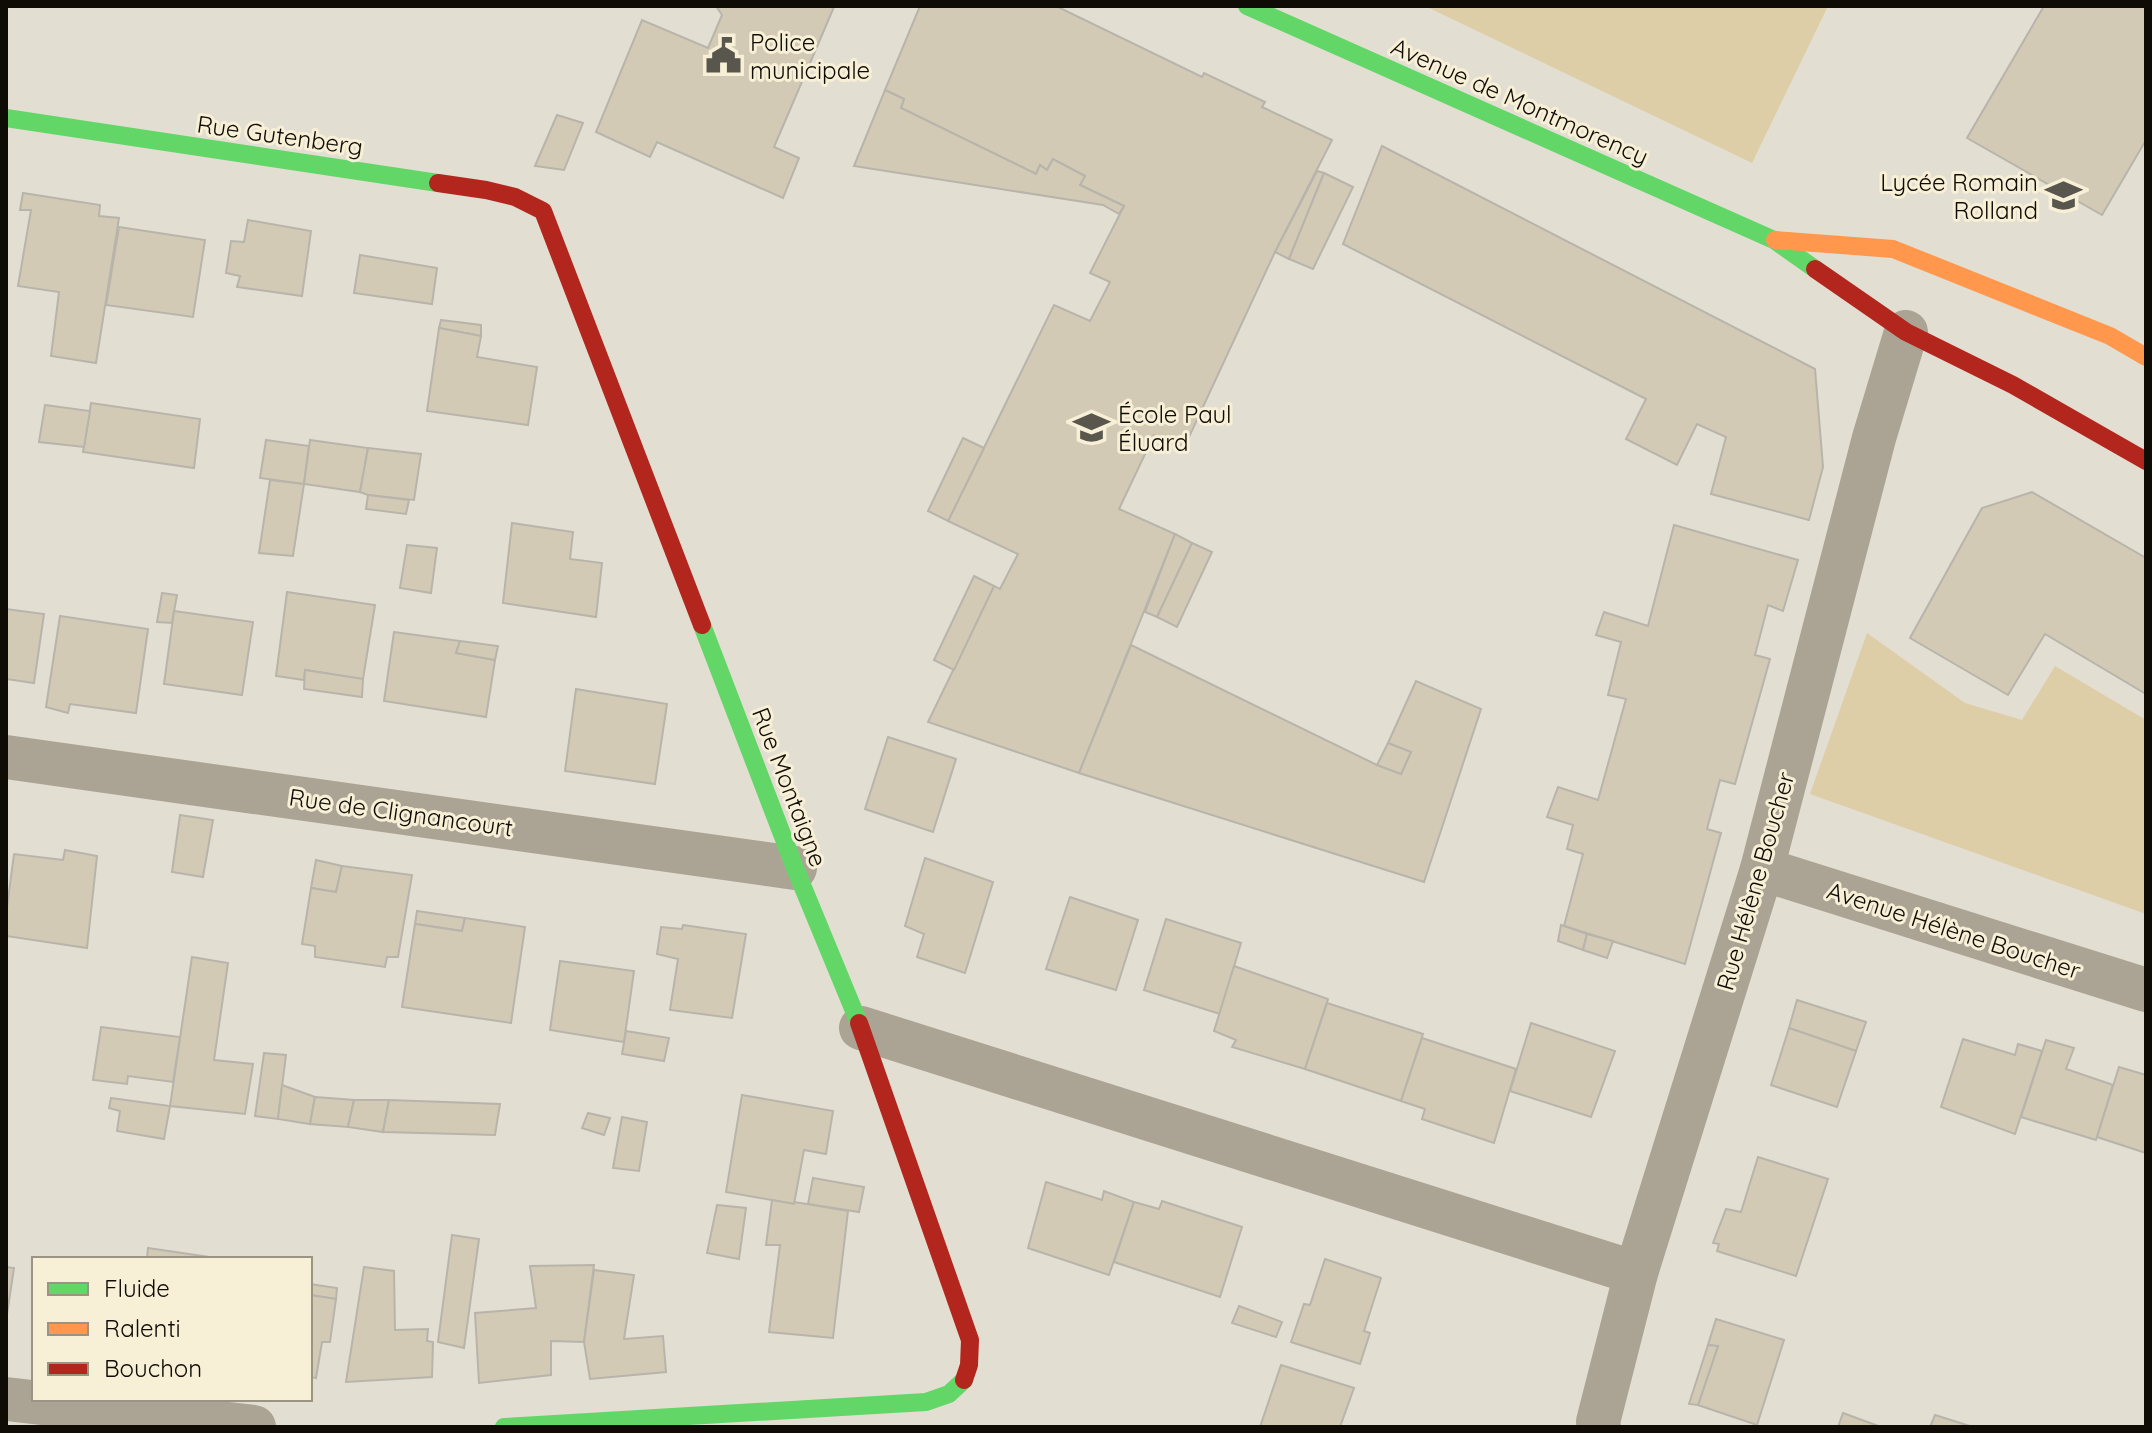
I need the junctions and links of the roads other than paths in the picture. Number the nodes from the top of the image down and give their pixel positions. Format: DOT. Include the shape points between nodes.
graph roads {
  1 [pos="1247,6"];
  2 [pos="6,118"];
  3 [pos="543,211"];
  4 [pos="1774,240"];
  5 [pos="1906,332"];
  6 [pos="2146,357"];
  7 [pos="2146,461"];
  8 [pos="6,757"];
  9 [pos="795,868"];
  10 [pos="1762,869"];
  11 [pos="2146,990"];
  12 [pos="861,1028"];
  13 [pos="1636,1273"];
  14 [pos="6,1399"];
  15 [pos="254,1427"];
  16 [pos="504,1427"];
  17 [pos="1599,1427"];
  1 -- 4 [label="street, Avenue de Montmorency"];
  2 -- 3 [label="street, Rue Gutenberg" via="486,190"];
  3 -- 9 [label="street, Rue Montaigne"];
  4 -- 5 [label="street, Avenue de Montmorency"];
  4 -- 6 [label="street, Avenue de Montmorency" via="1893,249 2110,336"];
  5 -- 7 [label="street, Avenue de Montmorency"];
  5 -- 10 [label="street, Rue Hélène Boucher"];
  8 -- 9 [label="street, Rue de Clignancourt"];
  9 -- 12 [label="street, Rue Montaigne"];
  10 -- 11 [label="street, Avenue Hélène Boucher"];
  10 -- 13 [label="street, Rue Hélène Boucher"];
  12 -- 13 [label="street"];
  12 -- 16 [label="street, Rue Montaigne" via="970,1340 971,1361 963,1383 947,1396 926,1402"];
  13 -- 17 [label="street, Rue Hélène Boucher"];
  14 -- 15 [label="street"];
}
